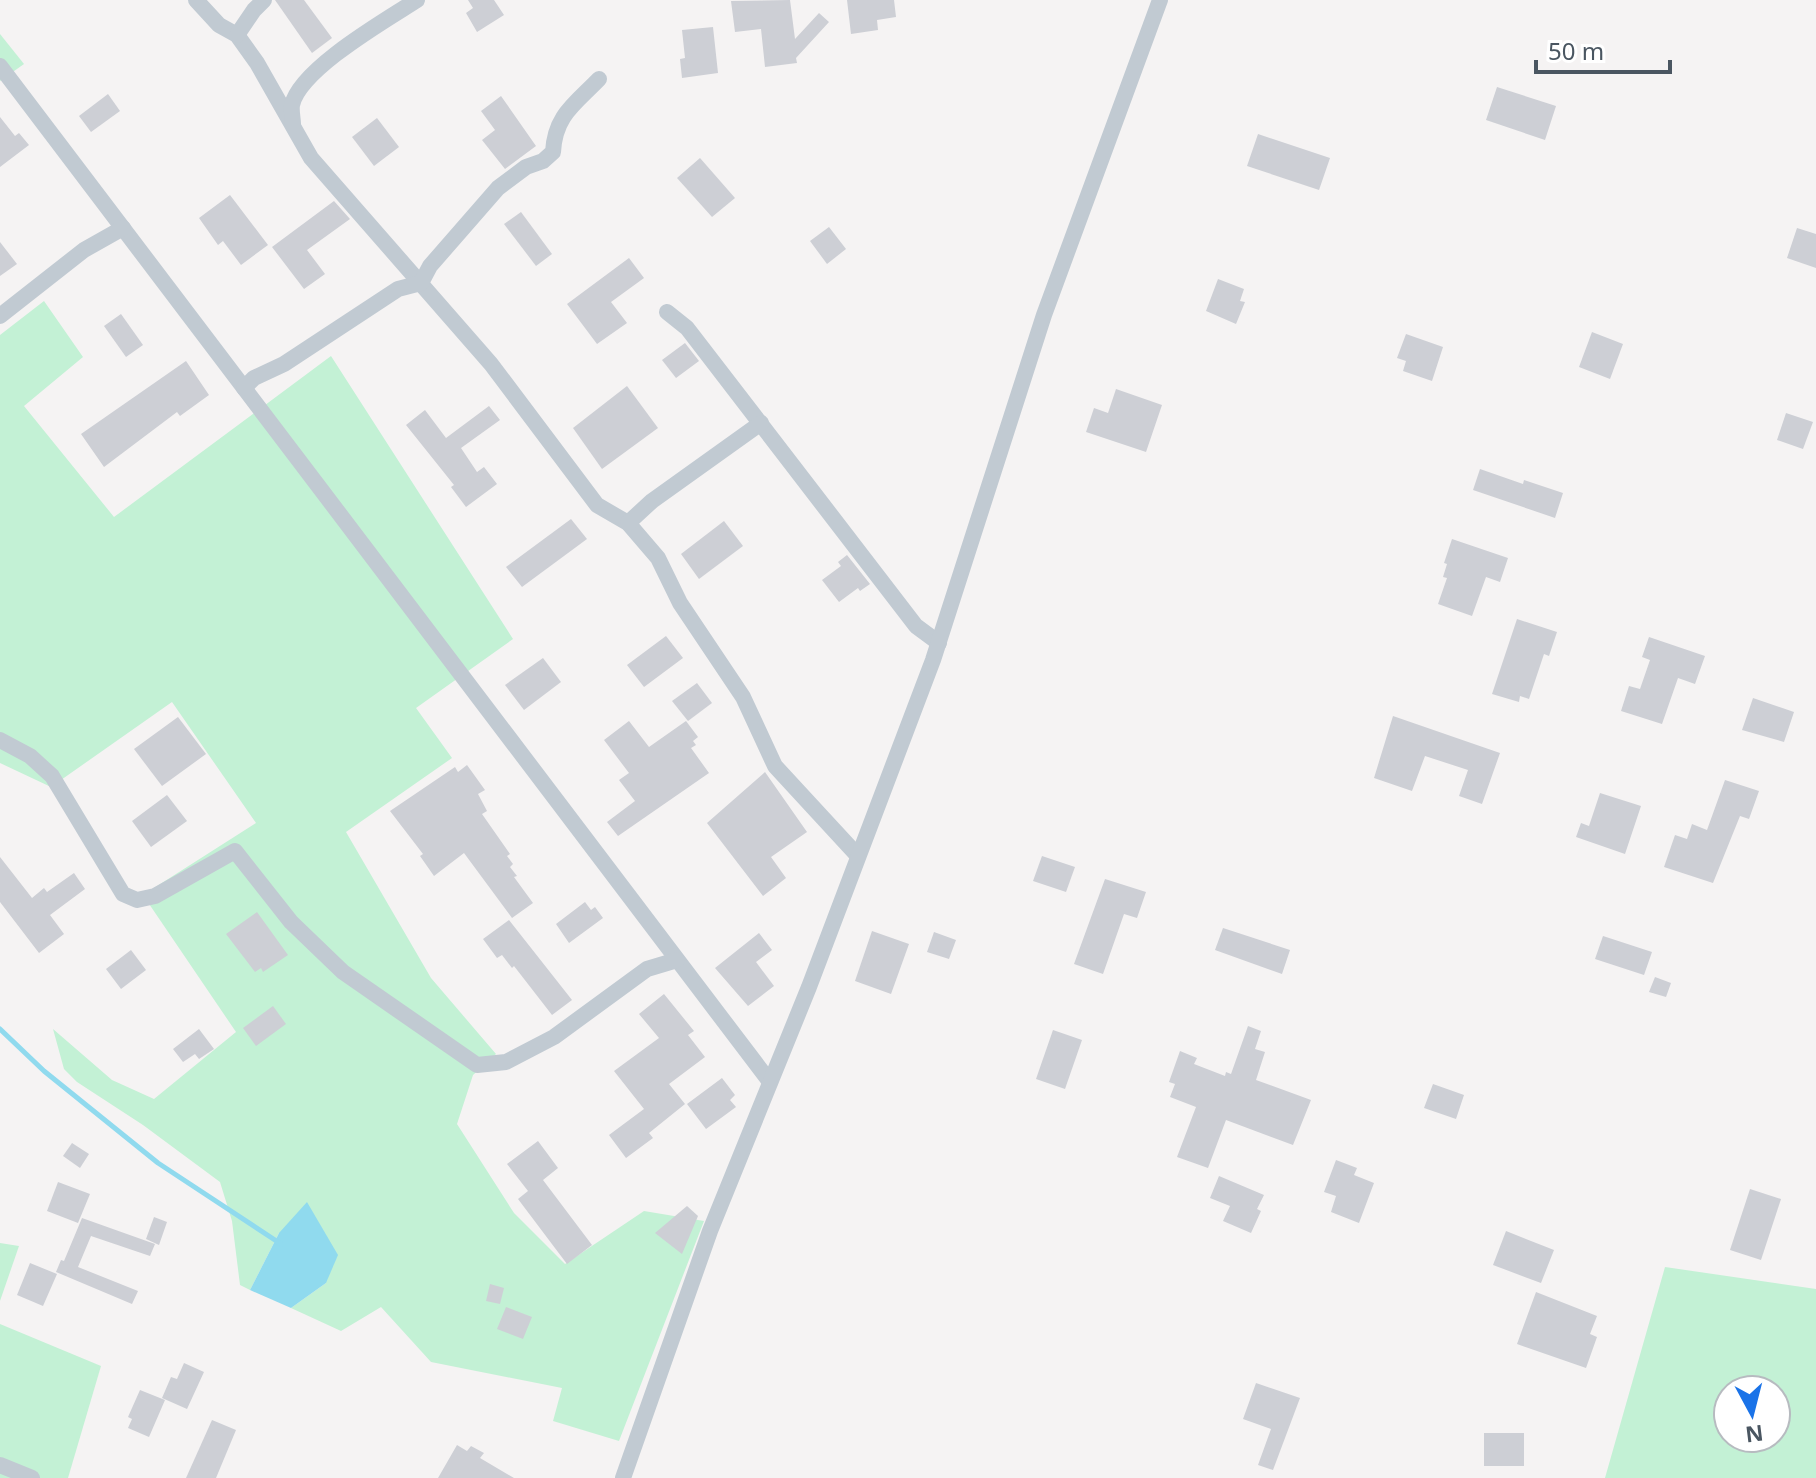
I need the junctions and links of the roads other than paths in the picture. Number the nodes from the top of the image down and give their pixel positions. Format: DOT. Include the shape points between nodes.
graph roads {
  1 [pos="196,0"];
  2 [pos="264,0"];
  3 [pos="417,0"];
  4 [pos="1155,4"];
  5 [pos="237,35"];
  6 [pos="0,66"];
  7 [pos="599,79"];
  8 [pos="294,130"];
  9 [pos="123,228"];
  10 [pos="421,283"];
  11 [pos="667,312"];
  12 [pos="0,316"];
  13 [pos="244,388"];
  14 [pos="761,423"];
  15 [pos="628,523"];
  16 [pos="939,643"];
  17 [pos="0,740"];
  18 [pos="858,856"];
  19 [pos="677,960"];
  20 [pos="770,1082"];
  21 [pos="0,1465"];
  22 [pos="32,1478"];
  23 [pos="623,1478"];
  1 -- 5 [label="street" via="219,25"];
  2 -- 5 [label="street"];
  3 -- 8 [label="street" via="344,47 306,82 292,105"];
  4 -- 16 [label="street" via="1044,315"];
  5 -- 8 [label="street"];
  6 -- 9 [label="street"];
  7 -- 10 [label="street" via="559,121 553,152 498,188"];
  8 -- 10 [label="street" via="311,158"];
  9 -- 12 [label="street" via="84,250"];
  9 -- 13 [label="street"];
  10 -- 13 [label="street" via="398,289"];
  10 -- 15 [label="street" via="491,364 597,505"];
  11 -- 14 [label="street" via="687,328"];
  13 -- 19 [label="street"];
  14 -- 15 [label="street"];
  14 -- 16 [label="street" via="916,626"];
  15 -- 18 [label="street" via="658,558 680,603 743,697 775,766"];
  16 -- 18 [label="street"];
  17 -- 19 [label="street" via="52,776 123,894 137,900 155,896 235,851 291,922 343,972 477,1065 506,1062 554,1037 647,969"];
  18 -- 20 [label="street"];
  19 -- 20 [label="street"];
  20 -- 23 [label="street" via="710,1231"];
  21 -- 22 [label="street"];
}
